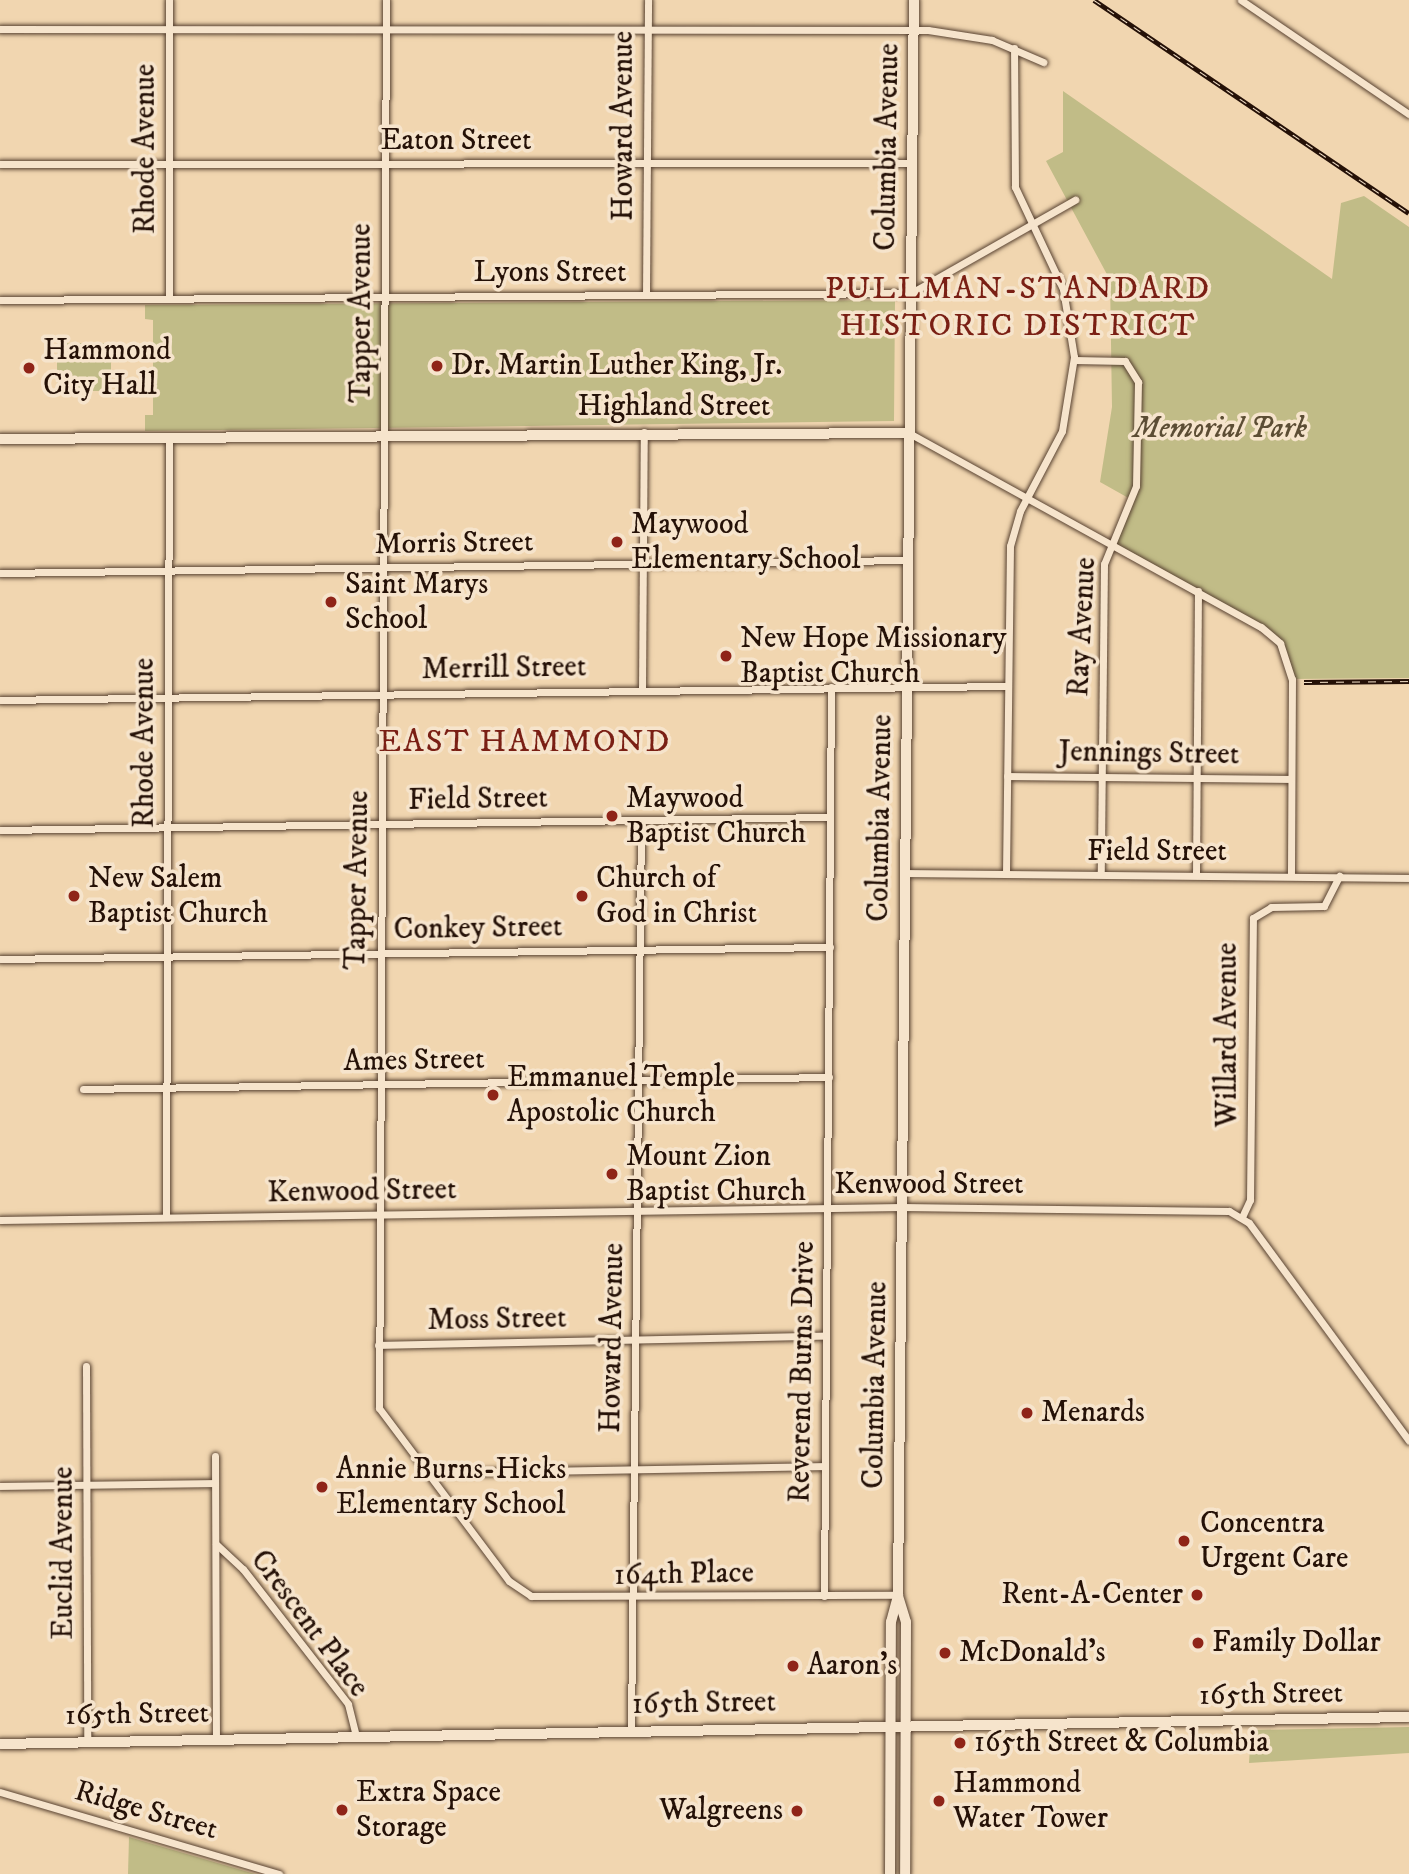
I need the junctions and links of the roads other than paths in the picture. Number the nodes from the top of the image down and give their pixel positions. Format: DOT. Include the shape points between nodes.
graph roads {
  1 [pos="169,0"];
  2 [pos="386,0"];
  3 [pos="648,0"];
  4 [pos="914,0"];
  5 [pos="1241,0"];
  6 [pos="0,29"];
  7 [pos="386,30"];
  8 [pos="647,30"];
  9 [pos="913,30"];
  10 [pos="169,31"];
  11 [pos="1014,48"];
  12 [pos="1043,62"];
  13 [pos="1409,114"];
  14 [pos="386,163"];
  15 [pos="647,163"];
  16 [pos="912,163"];
  17 [pos="0,164"];
  18 [pos="170,164"];
  19 [pos="1075,200"];
  20 [pos="1031,224"];
  21 [pos="911,293"];
  22 [pos="646,295"];
  23 [pos="384,296"];
  24 [pos="169,298"];
  25 [pos="0,300"];
  26 [pos="1074,360"];
  27 [pos="644,432"];
  28 [pos="909,433"];
  29 [pos="384,434"];
  30 [pos="169,437"];
  31 [pos="0,439"];
  32 [pos="1029,495"];
  33 [pos="1111,542"];
  34 [pos="908,560"];
  35 [pos="643,564"];
  36 [pos="383,568"];
  37 [pos="169,571"];
  38 [pos="0,573"];
  39 [pos="1198,592"];
  40 [pos="907,686"];
  41 [pos="1008,686"];
  42 [pos="831,687"];
  43 [pos="642,690"];
  44 [pos="382,693"];
  45 [pos="168,697"];
  46 [pos="0,700"];
  47 [pos="1007,776"];
  48 [pos="1102,776"];
  49 [pos="1196,777"];
  50 [pos="1291,779"];
  51 [pos="830,817"];
  52 [pos="641,820"];
  53 [pos="382,824"];
  54 [pos="168,827"];
  55 [pos="0,830"];
  56 [pos="905,873"];
  57 [pos="1006,874"];
  58 [pos="1101,874"];
  59 [pos="1195,875"];
  60 [pos="1292,876"];
  61 [pos="1339,876"];
  62 [pos="1409,878"];
  63 [pos="830,947"];
  64 [pos="640,950"];
  65 [pos="380,953"];
  66 [pos="167,957"];
  67 [pos="0,959"];
  68 [pos="829,1077"];
  69 [pos="638,1080"];
  70 [pos="379,1084"];
  71 [pos="166,1087"];
  72 [pos="83,1089"];
  73 [pos="902,1207"];
  74 [pos="827,1208"];
  75 [pos="637,1211"];
  76 [pos="379,1214"];
  77 [pos="166,1217"];
  78 [pos="1242,1217"];
  79 [pos="0,1220"];
  80 [pos="826,1336"];
  81 [pos="636,1340"];
  82 [pos="378,1345"];
  83 [pos="86,1366"];
  84 [pos="1409,1441"];
  85 [pos="215,1456"];
  86 [pos="825,1466"];
  87 [pos="635,1469"];
  88 [pos="426,1473"];
  89 [pos="215,1483"];
  90 [pos="86,1485"];
  91 [pos="0,1486"];
  92 [pos="216,1544"];
  93 [pos="489,1555"];
  94 [pos="898,1595"];
  95 [pos="824,1596"];
  96 [pos="633,1599"];
  97 [pos="1409,1717"];
  98 [pos="888,1725"];
  99 [pos="905,1725"];
  100 [pos="631,1730"];
  101 [pos="356,1736"];
  102 [pos="216,1738"];
  103 [pos="87,1740"];
  104 [pos="0,1744"];
  105 [pos="0,1792"];
  106 [pos="279,1874"];
  107 [pos="890,1874"];
  108 [pos="905,1874"];
  1 -- 10 [label="street, Rhode Avenue"];
  2 -- 7 [label="street, Tapper Avenue"];
  3 -- 8 [label="street, Howard Avenue"];
  4 -- 9 [label="street, Columbia Avenue"];
  5 -- 13 [label="street"];
  6 -- 10 [label="street"];
  7 -- 8 [label="street"];
  7 -- 10 [label="street"];
  7 -- 14 [label="street, Tapper Avenue"];
  8 -- 9 [label="street"];
  8 -- 15 [label="street, Howard Avenue"];
  9 -- 11 [label="street" via="970,34"];
  9 -- 16 [label="street, Columbia Avenue"];
  10 -- 18 [label="street, Rhode Avenue"];
  11 -- 12 [label="street"];
  11 -- 20 [label="street" via="1013,172"];
  14 -- 15 [label="street, Eaton Street"];
  14 -- 18 [label="street, Eaton Street"];
  14 -- 23 [label="street, Tapper Avenue"];
  15 -- 16 [label="street, Eaton Street"];
  15 -- 22 [label="street, Howard Avenue"];
  16 -- 21 [label="street, Columbia Avenue"];
  17 -- 18 [label="street, Eaton Street"];
  18 -- 24 [label="street, Rhode Avenue"];
  19 -- 20 [label="street, Lyons Street"];
  20 -- 21 [label="street, Lyons Street"];
  20 -- 26 [label="street" via="1063,289"];
  21 -- 22 [label="street, Lyons Street"];
  21 -- 28 [label="street, Columbia Avenue"];
  22 -- 23 [label="street, Lyons Street"];
  23 -- 24 [label="street, Lyons Street"];
  23 -- 29 [label="street, Tapper Avenue"];
  24 -- 25 [label="street, Lyons Street"];
  26 -- 32 [label="street" via="1062,431"];
  26 -- 33 [label="street, Ray Avenue" via="1125,361 1138,376 1136,486"];
  27 -- 28 [label="street, Highland Street"];
  27 -- 29 [label="street, Highland Street"];
  27 -- 35 [label="street"];
  28 -- 32 [label="street, Highland Street"];
  28 -- 34 [label="street, Columbia Avenue"];
  29 -- 30 [label="street, Highland Street"];
  29 -- 36 [label="street, Tapper Avenue"];
  30 -- 31 [label="street, Highland Street"];
  30 -- 37 [label="street, Rhode Avenue"];
  32 -- 33 [label="street, Highland Street"];
  32 -- 41 [label="street" via="1010,546"];
  33 -- 39 [label="street, Highland Street"];
  33 -- 48 [label="street, Ray Avenue" via="1104,564"];
  34 -- 35 [label="street, Morris Street"];
  34 -- 40 [label="street, Columbia Avenue"];
  35 -- 36 [label="street, Morris Street"];
  35 -- 43 [label="street"];
  36 -- 37 [label="street, Morris Street"];
  36 -- 44 [label="street, Tapper Avenue"];
  37 -- 38 [label="street, Morris Street"];
  37 -- 45 [label="street, Rhode Avenue"];
  39 -- 49 [label="street"];
  39 -- 50 [label="street, Highland Street" via="1261,627 1286,653"];
  40 -- 41 [label="street, Merrill Street"];
  40 -- 42 [label="street, Merrill Street"];
  40 -- 56 [label="street, Columbia Avenue"];
  41 -- 47 [label="street"];
  42 -- 43 [label="street, Merrill Street"];
  42 -- 51 [label="street, Reverend Burns Drive"];
  43 -- 44 [label="street, Merrill Street"];
  44 -- 45 [label="street, Merrill Street"];
  44 -- 53 [label="street, Tapper Avenue"];
  45 -- 46 [label="street, Merrill Street"];
  45 -- 54 [label="street, Rhode Avenue"];
  47 -- 48 [label="street, Jennings Street"];
  47 -- 57 [label="street"];
  48 -- 49 [label="street, Jennings Street"];
  48 -- 58 [label="street, Ray Avenue"];
  49 -- 50 [label="street, Jennings Street"];
  49 -- 59 [label="street"];
  50 -- 60 [label="street"];
  51 -- 52 [label="street, Field Street"];
  51 -- 63 [label="street, Reverend Burns Drive"];
  52 -- 53 [label="street, Field Street"];
  52 -- 64 [label="street, Howard Avenue"];
  53 -- 54 [label="street, Field Street"];
  53 -- 65 [label="street, Tapper Avenue"];
  54 -- 55 [label="street, Field Street"];
  54 -- 66 [label="street, Rhode Avenue"];
  56 -- 57 [label="street, Field Street"];
  56 -- 73 [label="street, Columbia Avenue"];
  57 -- 58 [label="street, Field Street"];
  58 -- 59 [label="street, Field Street"];
  59 -- 60 [label="street, Field Street"];
  60 -- 61 [label="street, Field Street"];
  61 -- 62 [label="street, Field Street"];
  61 -- 78 [label="street, Willard Avenue" via="1324,906 1271,907 1253,919 1250,1200"];
  63 -- 64 [label="street, Conkey Street"];
  63 -- 68 [label="street, Reverend Burns Drive"];
  64 -- 65 [label="street, Conkey Street"];
  64 -- 69 [label="street, Howard Avenue"];
  65 -- 66 [label="street, Conkey Street"];
  65 -- 70 [label="street, Tapper Avenue"];
  66 -- 67 [label="street, Conkey Street"];
  66 -- 71 [label="street, Rhode Avenue"];
  68 -- 69 [label="street, Ames Street"];
  68 -- 74 [label="street, Reverend Burns Drive"];
  69 -- 70 [label="street, Ames Street"];
  69 -- 75 [label="street, Howard Avenue"];
  70 -- 71 [label="street, Ames Street"];
  70 -- 76 [label="street, Tapper Avenue"];
  71 -- 72 [label="street, Ames Street"];
  71 -- 77 [label="street, Rhode Avenue"];
  73 -- 74 [label="street, Kenwood Street"];
  73 -- 78 [label="street, Kenwood Street" via="1217,1210"];
  73 -- 94 [label="street, Columbia Avenue"];
  74 -- 75 [label="street, Kenwood Street"];
  74 -- 80 [label="street, Reverend Burns Drive"];
  75 -- 76 [label="street, Kenwood Street"];
  75 -- 81 [label="street, Howard Avenue"];
  76 -- 77 [label="street, Kenwood Street"];
  76 -- 82 [label="street, Tapper Avenue"];
  77 -- 79 [label="street, Kenwood Street"];
  78 -- 84 [label="street"];
  80 -- 81 [label="street, Moss Street"];
  80 -- 86 [label="street, Reverend Burns Drive"];
  81 -- 82 [label="street, Moss Street"];
  81 -- 87 [label="street, Howard Avenue"];
  82 -- 88 [label="street, Tapper Avenue" via="379,1408"];
  83 -- 90 [label="street, Euclid Avenue"];
  85 -- 89 [label="street"];
  86 -- 87 [label="street"];
  86 -- 95 [label="street, Reverend Burns Drive"];
  87 -- 88 [label="street"];
  87 -- 96 [label="street, Howard Avenue"];
  88 -- 93 [label="street, Tapper Avenue"];
  89 -- 90 [label="street"];
  89 -- 92 [label="street"];
  90 -- 91 [label="street"];
  90 -- 103 [label="street, Euclid Avenue"];
  92 -- 101 [label="street, Crescent Place" via="243,1569 348,1704"];
  92 -- 102 [label="street"];
  93 -- 96 [label="street, 164th Place" via="515,1587 538,1599"];
  94 -- 95 [label="street, 164th Place"];
  94 -- 98 [label="street, Columbia Avenue" via="891,1622"];
  94 -- 99 [label="street, Columbia Avenue" via="906,1622"];
  95 -- 96 [label="street, 164th Place"];
  96 -- 100 [label="street, Howard Avenue"];
  97 -- 99 [label="street, 165th Street"];
  98 -- 99 [label="street, 165th Street"];
  98 -- 100 [label="street, 165th Street"];
  98 -- 107 [label="street, Columbia Avenue"];
  99 -- 108 [label="street, Columbia Avenue"];
  100 -- 101 [label="street, 165th Street"];
  101 -- 102 [label="street, 165th Street"];
  102 -- 103 [label="street, 165th Street"];
  103 -- 104 [label="street, 165th Street"];
  105 -- 106 [label="street, Ridge Street"];
}
